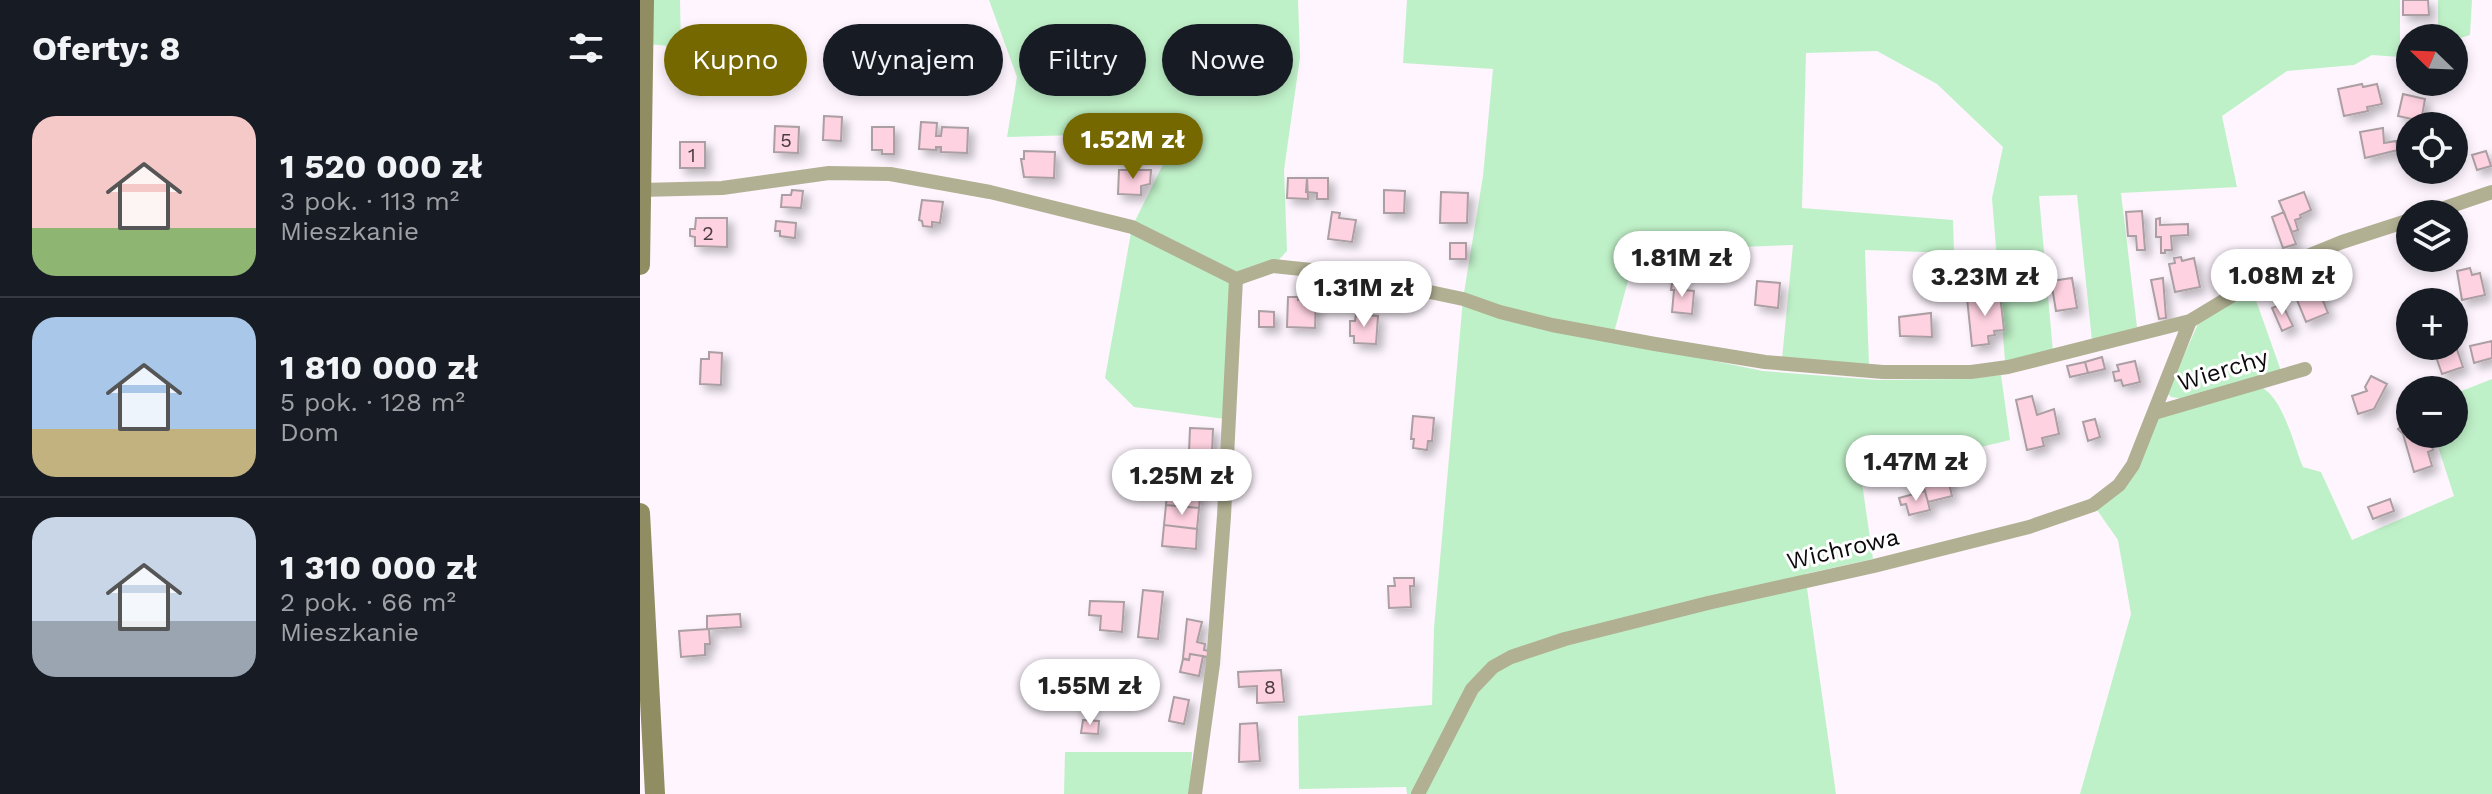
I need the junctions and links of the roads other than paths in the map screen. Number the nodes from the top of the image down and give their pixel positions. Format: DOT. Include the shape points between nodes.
graph roads {
  1 [pos="644,0"];
  2 [pos="641,190"];
  3 [pos="2492,192"];
  4 [pos="2468,200"];
  5 [pos="2396,225"];
  6 [pos="640,265"];
  7 [pos="1236,279"];
  8 [pos="2190,321"];
  9 [pos="2305,369"];
  10 [pos="2154,413"];
  11 [pos="640,513"];
  12 [pos="655,794"];
  13 [pos="1195,794"];
  14 [pos="1418,794"];
  1 -- 2 [label="street"];
  2 -- 6 [label="street"];
  2 -- 7 [label="street" via="722,188 829,173 890,174 1132,227"];
  3 -- 4 [label="street"];
  5 -- 8 [label="street" via="2278,268"];
  7 -- 8 [label="street" via="1273,266 1340,273 1463,299 1552,325 1655,344 1765,362 1883,372 2008,367"];
  7 -- 13 [label="street" via="1213,664"];
  8 -- 10 [label="street, Wichrowa"];
  9 -- 10 [label="street, Wierchy"];
  10 -- 14 [label="street, Wichrowa" via="2133,465 2119,485 2093,505 2029,527 1565,639 1511,657 1472,689"];
  11 -- 12 [label="street"];
}
